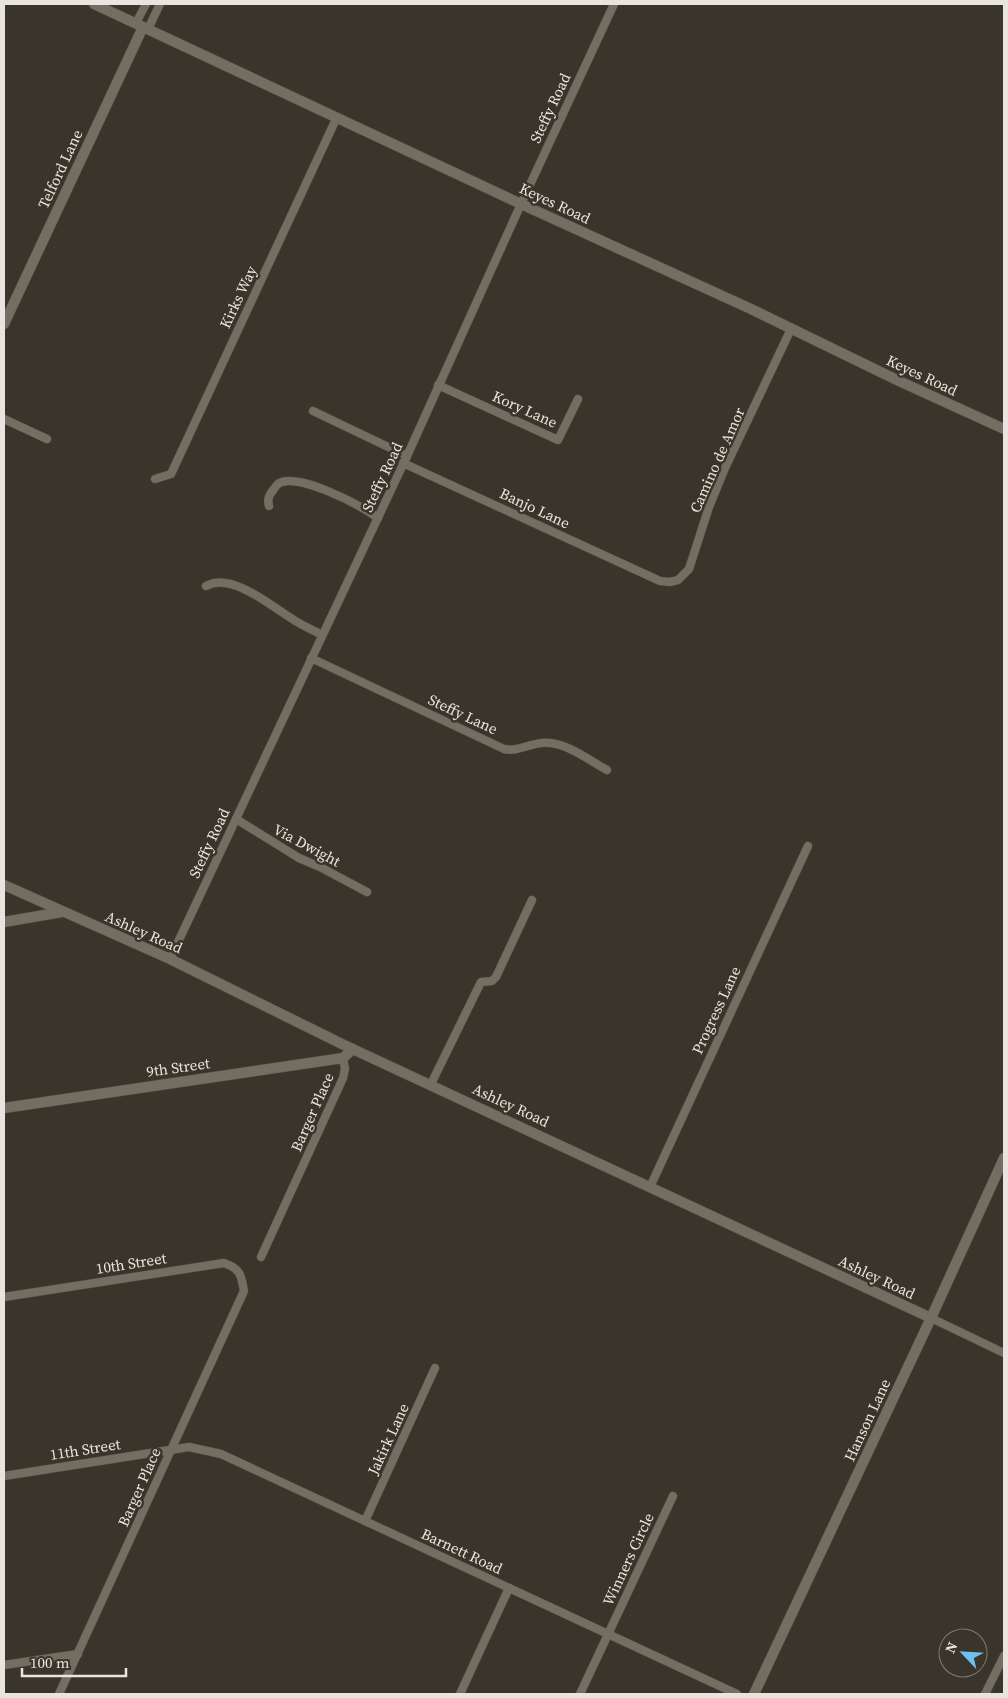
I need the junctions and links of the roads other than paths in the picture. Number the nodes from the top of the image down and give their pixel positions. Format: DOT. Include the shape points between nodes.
graph roads {
  1 [pos="94,4"];
  2 [pos="146,4"];
  3 [pos="160,4"];
  4 [pos="614,4"];
  5 [pos="142,26"];
  6 [pos="337,117"];
  7 [pos="521,204"];
  8 [pos="4,324"];
  9 [pos="791,329"];
  10 [pos="438,385"];
  11 [pos="578,399"];
  12 [pos="313,411"];
  13 [pos="4,419"];
  14 [pos="1004,429"];
  15 [pos="47,439"];
  16 [pos="405,459"];
  17 [pos="155,480"];
  18 [pos="269,506"];
  19 [pos="378,518"];
  20 [pos="656,578"];
  21 [pos="206,586"];
  22 [pos="322,635"];
  23 [pos="311,658"];
  24 [pos="606,770"];
  25 [pos="236,819"];
  26 [pos="808,846"];
  27 [pos="4,885"];
  28 [pos="367,892"];
  29 [pos="532,900"];
  30 [pos="62,912"];
  31 [pos="4,922"];
  32 [pos="170,959"];
  33 [pos="353,1049"];
  34 [pos="343,1058"];
  35 [pos="431,1084"];
  36 [pos="4,1108"];
  37 [pos="1004,1158"];
  38 [pos="650,1186"];
  39 [pos="261,1257"];
  40 [pos="244,1291"];
  41 [pos="4,1297"];
  42 [pos="931,1318"];
  43 [pos="1004,1353"];
  44 [pos="436,1368"];
  45 [pos="170,1450"];
  46 [pos="4,1476"];
  47 [pos="673,1496"];
  48 [pos="365,1521"];
  49 [pos="510,1588"];
  50 [pos="608,1634"];
  51 [pos="78,1654"];
  52 [pos="1004,1656"];
  53 [pos="4,1665"];
  54 [pos="60,1694"];
  55 [pos="460,1694"];
  56 [pos="580,1694"];
  57 [pos="737,1694"];
  58 [pos="754,1694"];
  59 [pos="985,1694"];
  1 -- 5 [label="street, Keyes Road"];
  2 -- 5 [label="street, Telford Lane"];
  3 -- 5 [label="street, Telford Lane"];
  4 -- 7 [label="street, Steffy Road"];
  5 -- 6 [label="street, Keyes Road"];
  5 -- 8 [label="street, Telford Lane"];
  6 -- 7 [label="street, Keyes Road"];
  6 -- 17 [label="street, Kirks Way" via="171,474"];
  7 -- 9 [label="street, Keyes Road"];
  7 -- 10 [label="street, Steffy Road"];
  9 -- 14 [label="street, Keyes Road"];
  9 -- 20 [label="street, Camino de Amor" via="725,468 690,569 678,580 670,582"];
  10 -- 11 [label="street, Kory Lane" via="558,440"];
  10 -- 16 [label="street, Steffy Road"];
  12 -- 16 [label="street, Banjo Lane"];
  13 -- 15 [label="street"];
  16 -- 19 [label="street, Steffy Road"];
  16 -- 20 [label="street, Banjo Lane"];
  18 -- 19 [label="street" via="269,495 278,483 290,481 323,489"];
  19 -- 22 [label="street, Steffy Road"];
  21 -- 22 [label="street" via="212,583 234,585"];
  22 -- 23 [label="street, Steffy Road"];
  23 -- 24 [label="street, Steffy Lane" via="504,748 516,750 534,744 556,744"];
  23 -- 25 [label="street, Steffy Road"];
  25 -- 28 [label="street, Via Dwight" via="281,848"];
  25 -- 32 [label="street, Steffy Road"];
  26 -- 38 [label="street, Progress Lane"];
  27 -- 30 [label="street, Ashley Road"];
  29 -- 35 [label="street" via="496,977 492,981 481,982"];
  30 -- 31 [label="street"];
  30 -- 32 [label="street, Ashley Road"];
  32 -- 33 [label="street, Ashley Road"];
  33 -- 34 [label="street"];
  33 -- 35 [label="street, Ashley Road"];
  34 -- 36 [label="street, 9th Street"];
  34 -- 39 [label="street, Barger Place" via="343,1078"];
  35 -- 38 [label="street, Ashley Road"];
  37 -- 42 [label="street, Hanson Lane"];
  38 -- 42 [label="street, Ashley Road"];
  40 -- 41 [label="street, 10th Street" via="240,1273 234,1266 224,1263"];
  40 -- 45 [label="street, Barger Place"];
  42 -- 43 [label="street, Ashley Road"];
  42 -- 58 [label="street, Hanson Lane"];
  44 -- 48 [label="street, Jakirk Lane"];
  45 -- 46 [label="street, 11th Street"];
  45 -- 48 [label="street, Barnett Road" via="189,1447 221,1454"];
  45 -- 51 [label="street, Barger Place"];
  47 -- 50 [label="street, Winners Circle"];
  48 -- 49 [label="street, Barnett Road"];
  49 -- 50 [label="street, Barnett Road"];
  49 -- 55 [label="street"];
  50 -- 56 [label="street, Winners Circle"];
  50 -- 57 [label="street, Barnett Road"];
  51 -- 53 [label="street"];
  51 -- 54 [label="street, Barger Place"];
  52 -- 59 [label="street"];
}
